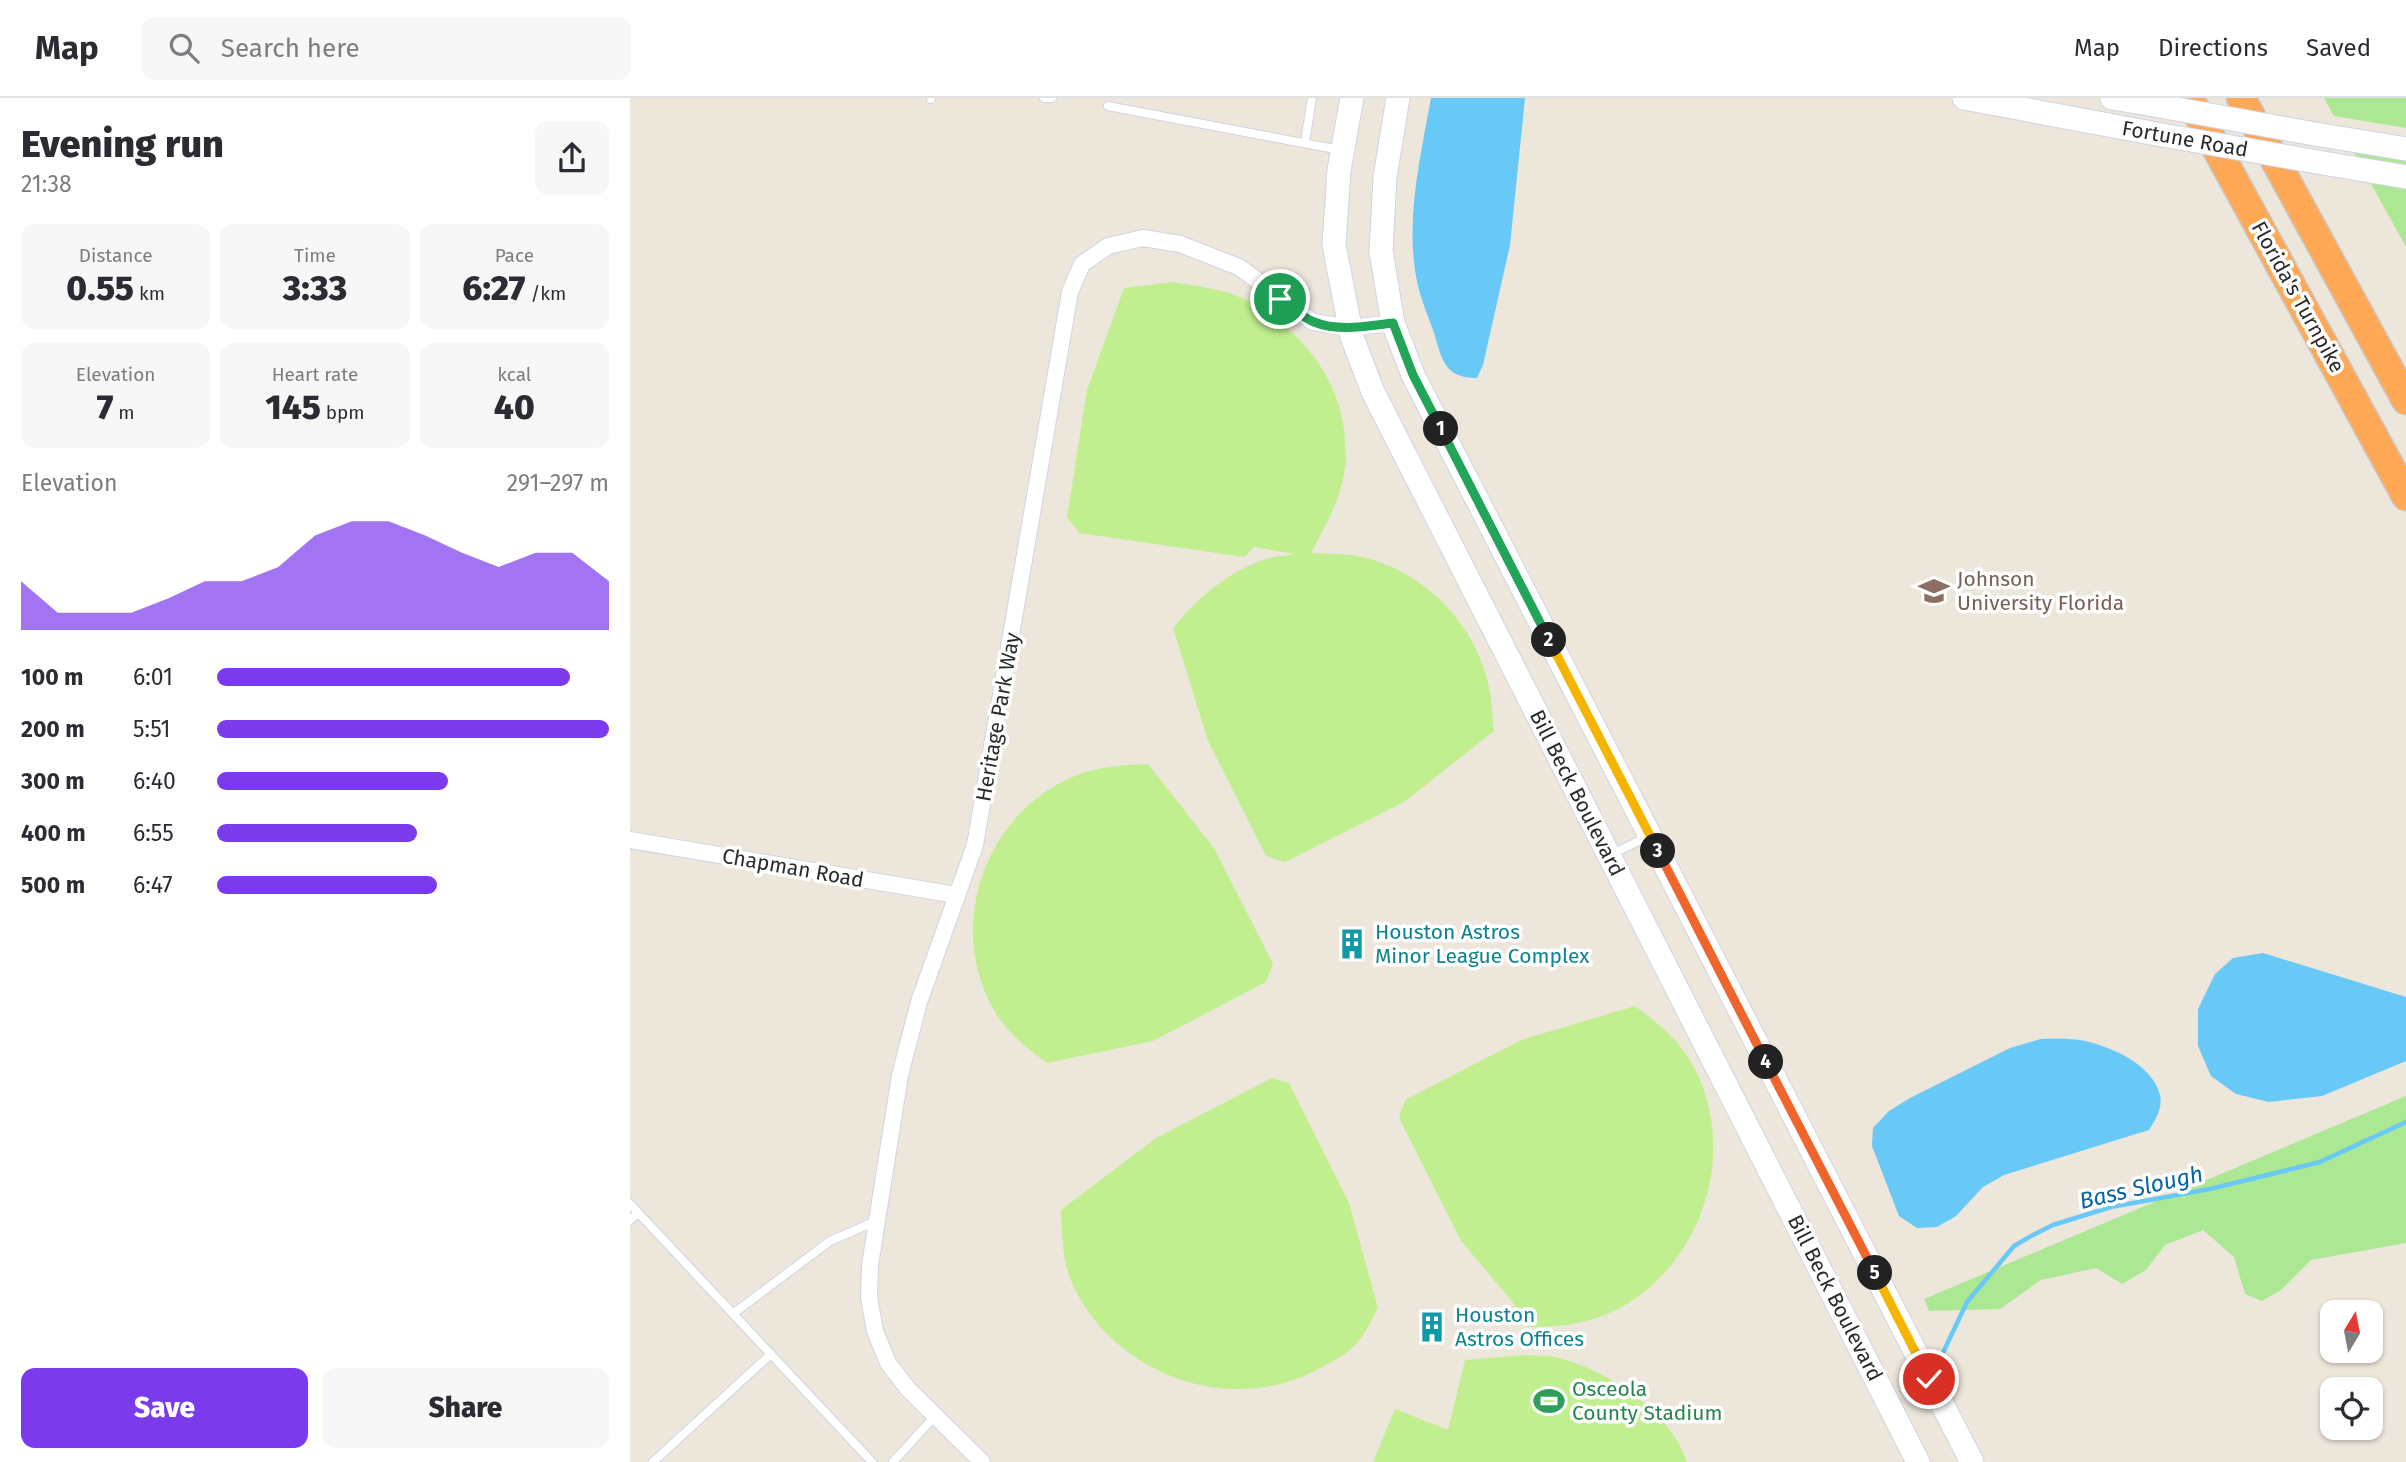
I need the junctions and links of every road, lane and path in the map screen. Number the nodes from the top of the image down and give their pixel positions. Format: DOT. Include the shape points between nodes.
graph roads {
  1 [pos="1044,98"];
  2 [pos="1052,98"];
  3 [pos="1312,98"];
  4 [pos="1352,98"];
  5 [pos="1398,98"];
  6 [pos="1964,98"];
  7 [pos="2112,98"];
  8 [pos="2189,98"];
  9 [pos="2241,98"];
  10 [pos="1108,106"];
  11 [pos="1305,142"];
  12 [pos="2406,149"];
  13 [pos="1343,150"];
  14 [pos="2406,177"];
  15 [pos="1393,323"];
  16 [pos="1350,328"];
  17 [pos="2406,400"];
  18 [pos="2406,496"];
  19 [pos="1650,835"];
  20 [pos="630,840"];
  21 [pos="1609,856"];
  22 [pos="956,895"];
  23 [pos="630,1204"];
  24 [pos="638,1213"];
  25 [pos="630,1220"];
  26 [pos="876,1222"];
  27 [pos="734,1313"];
  28 [pos="771,1354"];
  29 [pos="935,1416"];
  30 [pos="653,1462"];
  31 [pos="872,1462"];
  32 [pos="893,1462"];
  33 [pos="982,1462"];
  34 [pos="1919,1462"];
  35 [pos="1972,1462"];
  1 -- 2 [label="lane"];
  3 -- 11 [label="lane"];
  4 -- 13 [label="street, Bill Beck Boulevard"];
  5 -- 15 [label="street" via="1385,177 1381,251"];
  6 -- 14 [label="street, Fortune Road, bridge"];
  7 -- 12 [label="street, Fortune Road, bridge"];
  8 -- 18 [label="highway, Florida's Turnpike"];
  9 -- 17 [label="highway"];
  10 -- 11 [label="lane"];
  11 -- 13 [label="lane"];
  13 -- 16 [label="street, Bill Beck Boulevard" via="1334,244"];
  15 -- 16 [label="street, Heritage Park Way"];
  15 -- 19 [label="street" via="1413,375"];
  16 -- 21 [label="street, Bill Beck Boulevard" via="1373,392"];
  16 -- 22 [label="street, Heritage Park Way" via="1313,322 1240,267 1180,244 1143,237 1108,246 1082,264 1070,292 975,845"];
  19 -- 21 [label="lane"];
  19 -- 35 [label="street"];
  20 -- 22 [label="street, Chapman Road"];
  21 -- 34 [label="street, Bill Beck Boulevard"];
  22 -- 26 [label="street, Heritage Park Way" via="919,1002 900,1075"];
  23 -- 24 [label="lane"];
  24 -- 25 [label="lane"];
  24 -- 27 [label="lane"];
  26 -- 27 [label="lane" via="830,1241"];
  26 -- 29 [label="street, Heritage Park Way" via="869,1297 875,1331 888,1363"];
  27 -- 28 [label="lane"];
  28 -- 30 [label="lane"];
  28 -- 31 [label="lane"];
  29 -- 32 [label="lane"];
  29 -- 33 [label="street, Heritage Park Way"];
}
